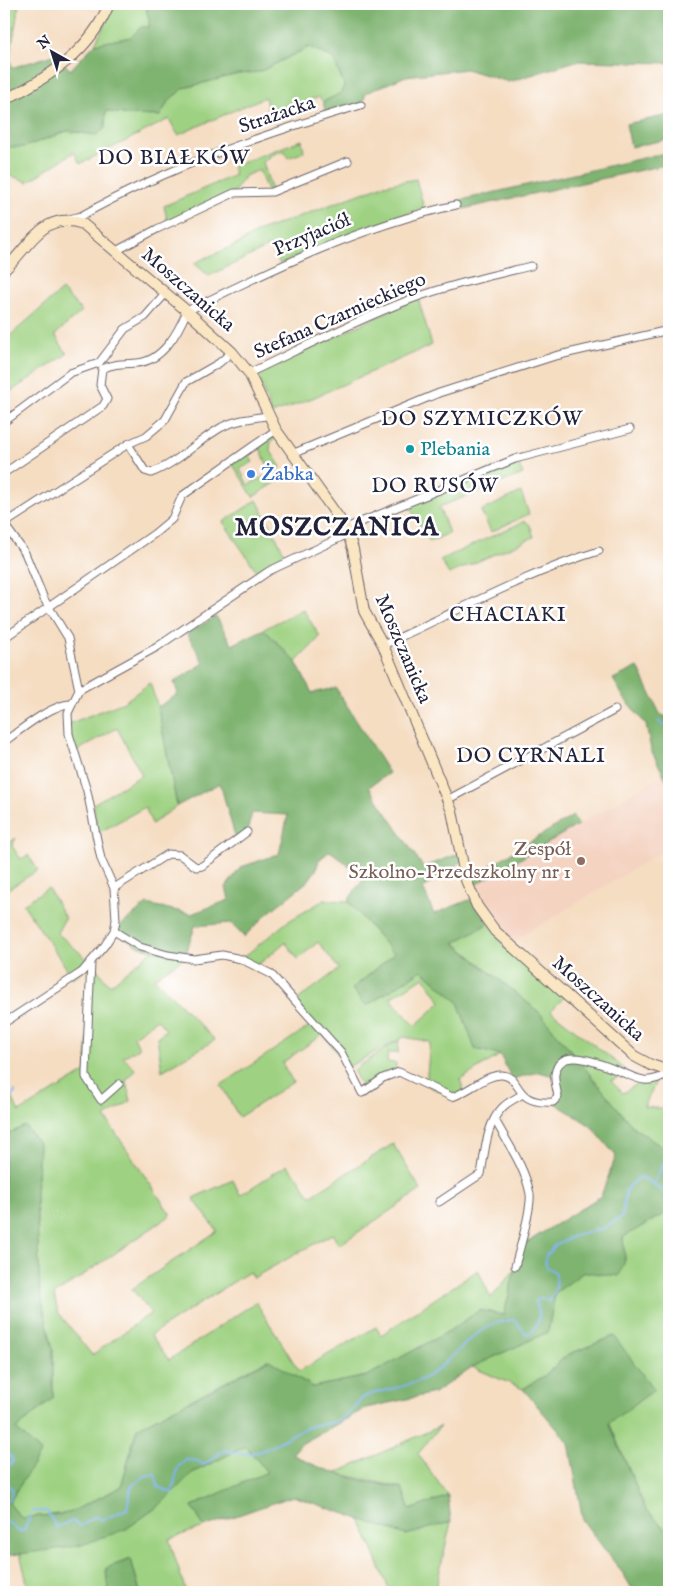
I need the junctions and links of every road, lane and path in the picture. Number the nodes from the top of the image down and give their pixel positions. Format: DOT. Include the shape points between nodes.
graph roads {
  1 [pos="108,4"];
  2 [pos="4,100"];
  3 [pos="360,105"];
  4 [pos="348,161"];
  5 [pos="456,205"];
  6 [pos="69,219"];
  7 [pos="116,251"];
  8 [pos="531,266"];
  9 [pos="4,270"];
  10 [pos="166,293"];
  11 [pos="187,311"];
  12 [pos="669,330"];
  13 [pos="232,352"];
  14 [pos="100,366"];
  15 [pos="249,373"];
  16 [pos="268,416"];
  17 [pos="4,422"];
  18 [pos="630,429"];
  19 [pos="276,430"];
  20 [pos="128,444"];
  21 [pos="292,454"];
  22 [pos="4,473"];
  23 [pos="4,524"];
  24 [pos="347,531"];
  25 [pos="599,552"];
  26 [pos="49,606"];
  27 [pos="4,638"];
  28 [pos="383,645"];
  29 [pos="79,690"];
  30 [pos="71,704"];
  31 [pos="616,710"];
  32 [pos="4,742"];
  33 [pos="447,800"];
  34 [pos="247,832"];
  35 [pos="114,888"];
  36 [pos="114,931"];
  37 [pos="91,962"];
  38 [pos="4,1023"];
  39 [pos="669,1072"];
  40 [pos="119,1084"];
  41 [pos="522,1095"];
  42 [pos="495,1120"];
  43 [pos="439,1202"];
  44 [pos="514,1266"];
  1 -- 2 [label="street" via="95,32 68,61"];
  3 -- 6 [label="street, Strażacka" via="260,138 150,180"];
  4 -- 7 [label="street" via="272,192 234,193"];
  5 -- 11 [label="street, Przyjaciół" via="416,214 311,252"];
  6 -- 7 [label="street, Moszczanicka" via="83,224"];
  6 -- 9 [label="street" via="56,221 38,232"];
  7 -- 10 [label="street, Moszczanicka"];
  8 -- 15 [label="street, Stefana Czarnieckiego" via="488,275 407,301"];
  10 -- 11 [label="street, Moszczanicka"];
  10 -- 14 [label="street" via="145,316 125,329"];
  11 -- 13 [label="street, Moszczanicka"];
  11 -- 14 [label="street" via="181,327 168,345 153,358 139,363"];
  12 -- 21 [label="street" via="555,356 438,393"];
  13 -- 15 [label="street, Moszczanicka"];
  13 -- 20 [label="street" via="186,382 164,420 146,436"];
  14 -- 17 [label="street" via="70,373"];
  14 -- 22 [label="street" via="100,385 107,399 103,406"];
  15 -- 16 [label="street, Moszczanicka"];
  16 -- 19 [label="street, Moszczanicka"];
  16 -- 20 [label="street" via="223,427 166,468 151,473 144,471"];
  18 -- 24 [label="street" via="515,458"];
  19 -- 21 [label="street, Moszczanicka"];
  19 -- 26 [label="street" via="182,496 172,519 154,534"];
  20 -- 23 [label="street"];
  21 -- 24 [label="street, Moszczanicka"];
  23 -- 26 [label="street" via="25,553"];
  24 -- 28 [label="street, Moszczanicka" via="354,549 364,611"];
  24 -- 29 [label="street" via="270,571 157,647"];
  25 -- 28 [label="street" via="516,584"];
  26 -- 27 [label="street"];
  26 -- 29 [label="street" via="68,638"];
  28 -- 33 [label="street, Moszczanicka"];
  29 -- 30 [label="street"];
  30 -- 32 [label="street" via="50,711"];
  30 -- 35 [label="street" via="69,734 87,791 102,859"];
  31 -- 33 [label="street"];
  33 -- 39 [label="street, Moszczanicka" via="466,880 477,906 495,932 634,1056"];
  34 -- 35 [label="street" via="202,866 196,867 180,854 168,854"];
  35 -- 36 [label="street"];
  36 -- 37 [label="street"];
  36 -- 41 [label="street" via="140,947 168,955 194,959 222,955 241,959 271,974 341,1052 362,1093 383,1078 399,1072 452,1097 465,1093 487,1078 502,1075 515,1082"];
  37 -- 38 [label="street" via="82,972"];
  37 -- 40 [label="street" via="86,1077 101,1100"];
  39 -- 41 [label="street" via="657,1079 643,1080 586,1059 564,1059 554,1076 558,1097 553,1102 533,1102"];
  41 -- 42 [label="street" via="501,1108"];
  42 -- 43 [label="street" via="486,1142 481,1174"];
  42 -- 44 [label="street" via="520,1164 530,1196"];
}
